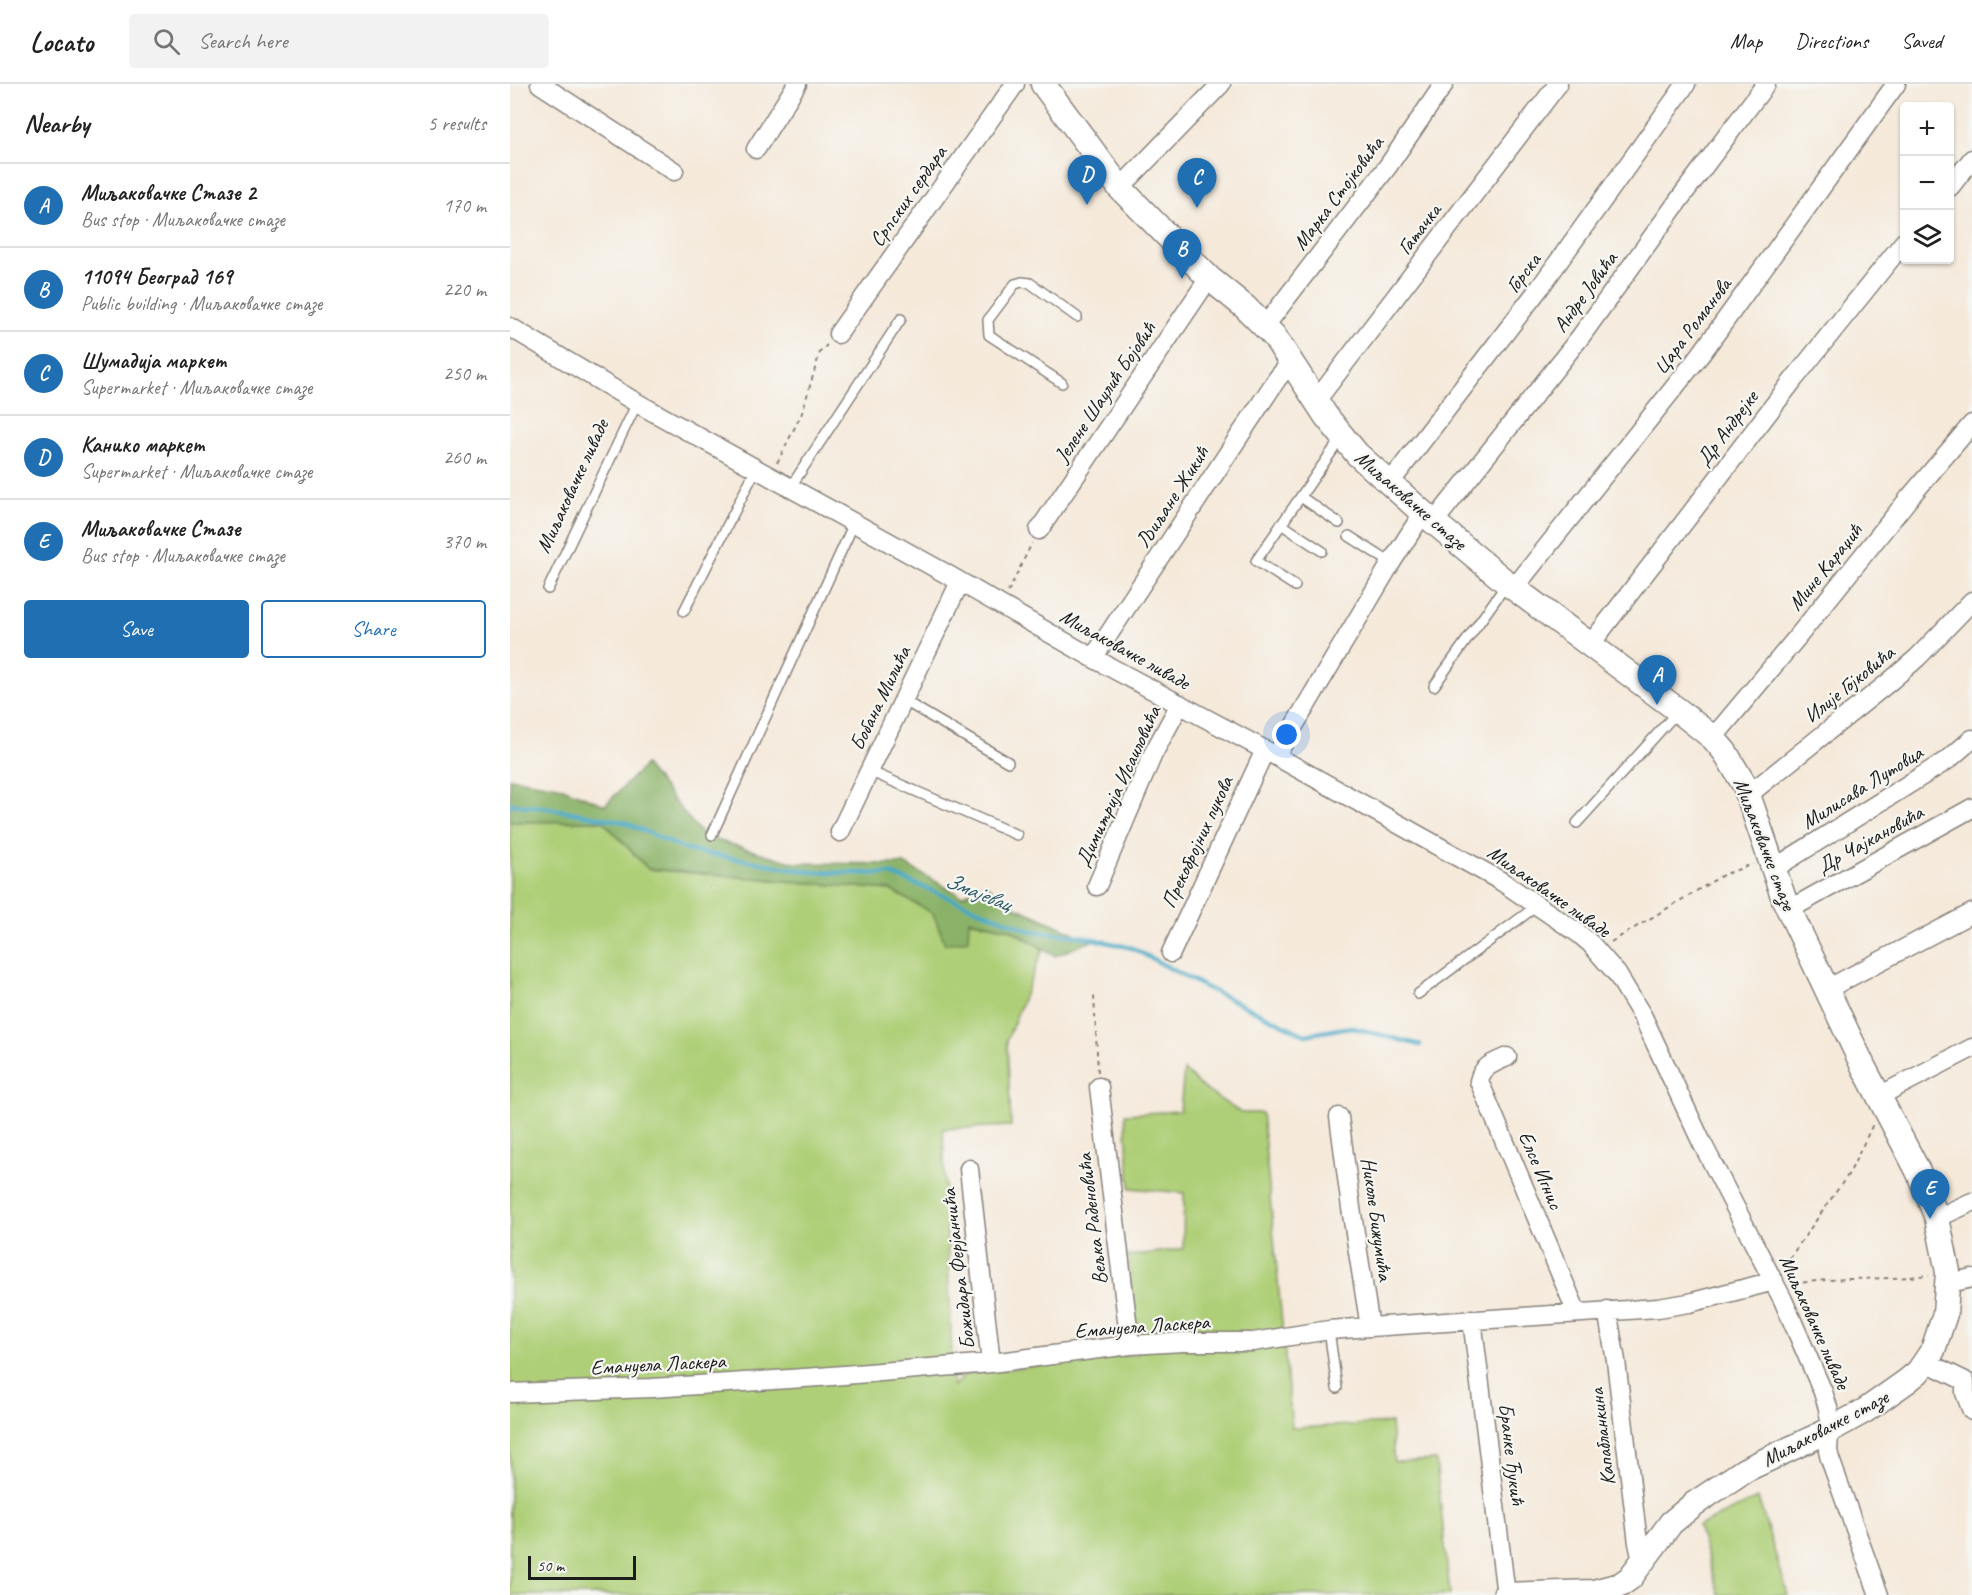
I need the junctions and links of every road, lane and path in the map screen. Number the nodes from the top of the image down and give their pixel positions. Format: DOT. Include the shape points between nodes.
graph roads {
  1 [pos="540,84"];
  2 [pos="797,84"];
  3 [pos="1015,84"];
  4 [pos="1044,84"];
  5 [pos="1221,84"];
  6 [pos="1444,84"];
  7 [pos="1558,84"];
  8 [pos="1686,84"];
  9 [pos="1766,84"];
  10 [pos="1896,84"];
  11 [pos="756,149"];
  12 [pos="1972,159"];
  13 [pos="674,171"];
  14 [pos="1954,182"];
  15 [pos="1120,188"];
  16 [pos="1900,248"];
  17 [pos="1209,278"];
  18 [pos="1077,317"];
  19 [pos="901,320"];
  20 [pos="1265,326"];
  21 [pos="510,327"];
  22 [pos="838,334"];
  23 [pos="1291,362"];
  24 [pos="1062,383"];
  25 [pos="1316,401"];
  26 [pos="637,403"];
  27 [pos="1972,424"];
  28 [pos="1342,437"];
  29 [pos="763,473"];
  30 [pos="1389,484"];
  31 [pos="790,488"];
  32 [pos="1300,497"];
  33 [pos="1429,518"];
  34 [pos="854,523"];
  35 [pos="1339,523"];
  36 [pos="1281,524"];
  37 [pos="1039,530"];
  38 [pos="1349,536"];
  39 [pos="1322,551"];
  40 [pos="1391,563"];
  41 [pos="960,582"];
  42 [pos="1510,585"];
  43 [pos="1295,586"];
  44 [pos="548,590"];
  45 [pos="1972,601"];
  46 [pos="1000,604"];
  47 [pos="684,611"];
  48 [pos="1590,645"];
  49 [pos="1093,658"];
  50 [pos="1434,686"];
  51 [pos="903,700"];
  52 [pos="1180,704"];
  53 [pos="1679,711"];
  54 [pos="1713,738"];
  55 [pos="1972,739"];
  56 [pos="1270,753"];
  57 [pos="1008,762"];
  58 [pos="869,771"];
  59 [pos="1748,795"];
  60 [pos="1972,808"];
  61 [pos="1577,823"];
  62 [pos="840,832"];
  63 [pos="712,835"];
  64 [pos="1017,835"];
  65 [pos="1771,863"];
  66 [pos="1097,886"];
  67 [pos="1538,905"];
  68 [pos="1790,909"];
  69 [pos="1972,913"];
  70 [pos="1598,951"];
  71 [pos="1171,953"];
  72 [pos="1827,989"];
  73 [pos="1418,994"];
  74 [pos="1094,996"];
  75 [pos="1972,1048"];
  76 [pos="1507,1057"];
  77 [pos="1099,1087"];
  78 [pos="1883,1103"];
  79 [pos="1340,1117"];
  80 [pos="969,1169"];
  81 [pos="1972,1202"];
  82 [pos="1937,1218"];
  83 [pos="1948,1278"];
  84 [pos="1972,1278"];
  85 [pos="1775,1284"];
  86 [pos="1607,1310"];
  87 [pos="1577,1313"];
  88 [pos="1472,1319"];
  89 [pos="1370,1327"];
  90 [pos="1329,1330"];
  91 [pos="1130,1345"];
  92 [pos="1926,1362"];
  93 [pos="992,1363"];
  94 [pos="1969,1379"];
  95 [pos="1337,1388"];
  96 [pos="510,1393"];
  97 [pos="1972,1410"];
  98 [pos="1830,1430"];
  99 [pos="1645,1558"];
  100 [pos="1636,1586"];
  101 [pos="1506,1595"];
  102 [pos="1879,1595"];
  1 -- 13 [label="street"];
  2 -- 11 [label="street"];
  3 -- 22 [label="street, Српских сердара"];
  4 -- 15 [label="street, Миљаковачке стазе"];
  5 -- 15 [label="street"];
  6 -- 20 [label="street, Марка Стојковића" via="1382,175"];
  7 -- 25 [label="street, Гатачка"];
  8 -- 30 [label="street, Горска" via="1542,286"];
  9 -- 33 [label="street, Андре Јовића" via="1581,336"];
  10 -- 42 [label="street, Цара Романова" via="1701,354"];
  12 -- 14 [label="street"];
  15 -- 17 [label="street, Миљаковачке стазе"];
  16 -- 48 [label="street, Др Андрејке"];
  17 -- 20 [label="street, Миљаковачке стазе"];
  17 -- 37 [label="street, Јелене Шаулић Бојовић"];
  18 -- 24 [label="lane" via="1030,283 1022,282 1015,284 988,320 989,335"];
  19 -- 31 [label="lane"];
  20 -- 23 [label="street, Миљаковачке стазе"];
  21 -- 26 [label="street, Миљаковачке ливаде"];
  22 -- 29 [label="path" via="820,352 802,413"];
  23 -- 25 [label="street, Миљаковачке стазе"];
  23 -- 49 [label="street, Љиљане Жикић"];
  25 -- 28 [label="street, Миљаковачке стазе"];
  26 -- 29 [label="street, Миљаковачке ливаде"];
  26 -- 44 [label="lane, Миљаковачке ливаде"];
  27 -- 54 [label="street, Мине Караџић"];
  28 -- 30 [label="street, Миљаковачке стазе"];
  28 -- 32 [label="lane"];
  29 -- 31 [label="street, Миљаковачке ливаде"];
  29 -- 47 [label="lane"];
  30 -- 33 [label="street, Миљаковачке стазе"];
  31 -- 34 [label="street, Миљаковачке ливаде"];
  32 -- 35 [label="lane"];
  32 -- 36 [label="lane"];
  33 -- 40 [label="street, Андре Јовића"];
  33 -- 42 [label="street, Миљаковачке стазе"];
  34 -- 41 [label="street, Миљаковачке ливаде"];
  34 -- 63 [label="lane"];
  36 -- 39 [label="lane"];
  36 -- 43 [label="lane" via="1256,561"];
  37 -- 46 [label="path"];
  38 -- 40 [label="lane"];
  40 -- 56 [label="street, Прекобројних пукова"];
  41 -- 46 [label="street, Миљаковачке ливаде"];
  41 -- 51 [label="street, Бобана Милића"];
  42 -- 48 [label="street, Миљаковачке стазе"];
  42 -- 50 [label="lane"];
  45 -- 59 [label="street, Илије Гојковића" via="1917,658"];
  46 -- 49 [label="street, Миљаковачке ливаде"];
  48 -- 53 [label="street, Миљаковачке стазе"];
  49 -- 52 [label="street, Миљаковачке ливаде"];
  51 -- 57 [label="lane"];
  51 -- 58 [label="street, Бобана Милића"];
  52 -- 56 [label="street, Миљаковачке ливаде"];
  52 -- 66 [label="street, Димитрија Исаиловића" via="1153,754"];
  53 -- 54 [label="street, Миљаковачке стазе"];
  53 -- 61 [label="lane"];
  54 -- 59 [label="street, Миљаковачке стазе" via="1730,759"];
  55 -- 65 [label="street, Милисава Лутовца" via="1949,759"];
  56 -- 67 [label="street, Миљаковачке ливаде"];
  56 -- 71 [label="street, Прекобројних пукова"];
  58 -- 62 [label="street, Бобана Милића"];
  58 -- 64 [label="lane"];
  59 -- 65 [label="street, Миљаковачке стазе"];
  60 -- 68 [label="street, Др Чајкановића"];
  65 -- 68 [label="street, Миљаковачке стазе"];
  65 -- 70 [label="path" via="1724,875"];
  67 -- 70 [label="street, Миљаковачке ливаде"];
  67 -- 73 [label="lane"];
  68 -- 72 [label="street, Миљаковачке стазе"];
  69 -- 72 [label="street"];
  70 -- 85 [label="street, Миљаковачке ливаде" via="1643,1017"];
  72 -- 78 [label="street, Миљаковачке стазе"];
  74 -- 77 [label="path"];
  75 -- 78 [label="street"];
  76 -- 87 [label="street, Елсе Игнис" via="1486,1066 1479,1081"];
  77 -- 91 [label="street, Вељка Раденовића"];
  78 -- 82 [label="street, Миљаковачке стазе"];
  78 -- 85 [label="path" via="1850,1172"];
  79 -- 89 [label="street, Николе Бижумића"];
  80 -- 93 [label="street, Божидара Ферјанчића"];
  81 -- 82 [label="street"];
  82 -- 83 [label="street, Миљаковачке стазе"];
  83 -- 84 [label="street"];
  83 -- 85 [label="path" via="1824,1279"];
  83 -- 92 [label="street, Миљаковачке стазе" via="1945,1314"];
  85 -- 86 [label="street, Емануела Ласкера" via="1672,1306"];
  85 -- 98 [label="street, Миљаковачке ливаде" via="1823,1392 1830,1413"];
  86 -- 87 [label="street, Емануела Ласкера"];
  86 -- 99 [label="street, Капабланкина" via="1638,1543"];
  87 -- 88 [label="street, Емануела Ласкера"];
  88 -- 89 [label="street, Емануела Ласкера"];
  88 -- 101 [label="street, Бранке Ђукић"];
  89 -- 90 [label="street, Емануела Ласкера"];
  90 -- 91 [label="street, Емануела Ласкера" via="1253,1342"];
  90 -- 95 [label="lane"];
  91 -- 93 [label="street, Емануела Ласкера"];
  92 -- 94 [label="street"];
  92 -- 98 [label="street, Миљаковачке стазе" via="1907,1382"];
  93 -- 96 [label="street, Емануела Ласкера" via="652,1388"];
  94 -- 97 [label="street" via="1965,1393"];
  98 -- 99 [label="street, Миљаковачке стазе" via="1722,1484 1671,1524"];
  98 -- 102 [label="street, Миљаковачке ливаде" via="1830,1459"];
  99 -- 100 [label="street, Миљаковачке стазе"];
  100 -- 101 [label="street, Миљаковачке стазе" via="1620,1585 1593,1592"];
}
